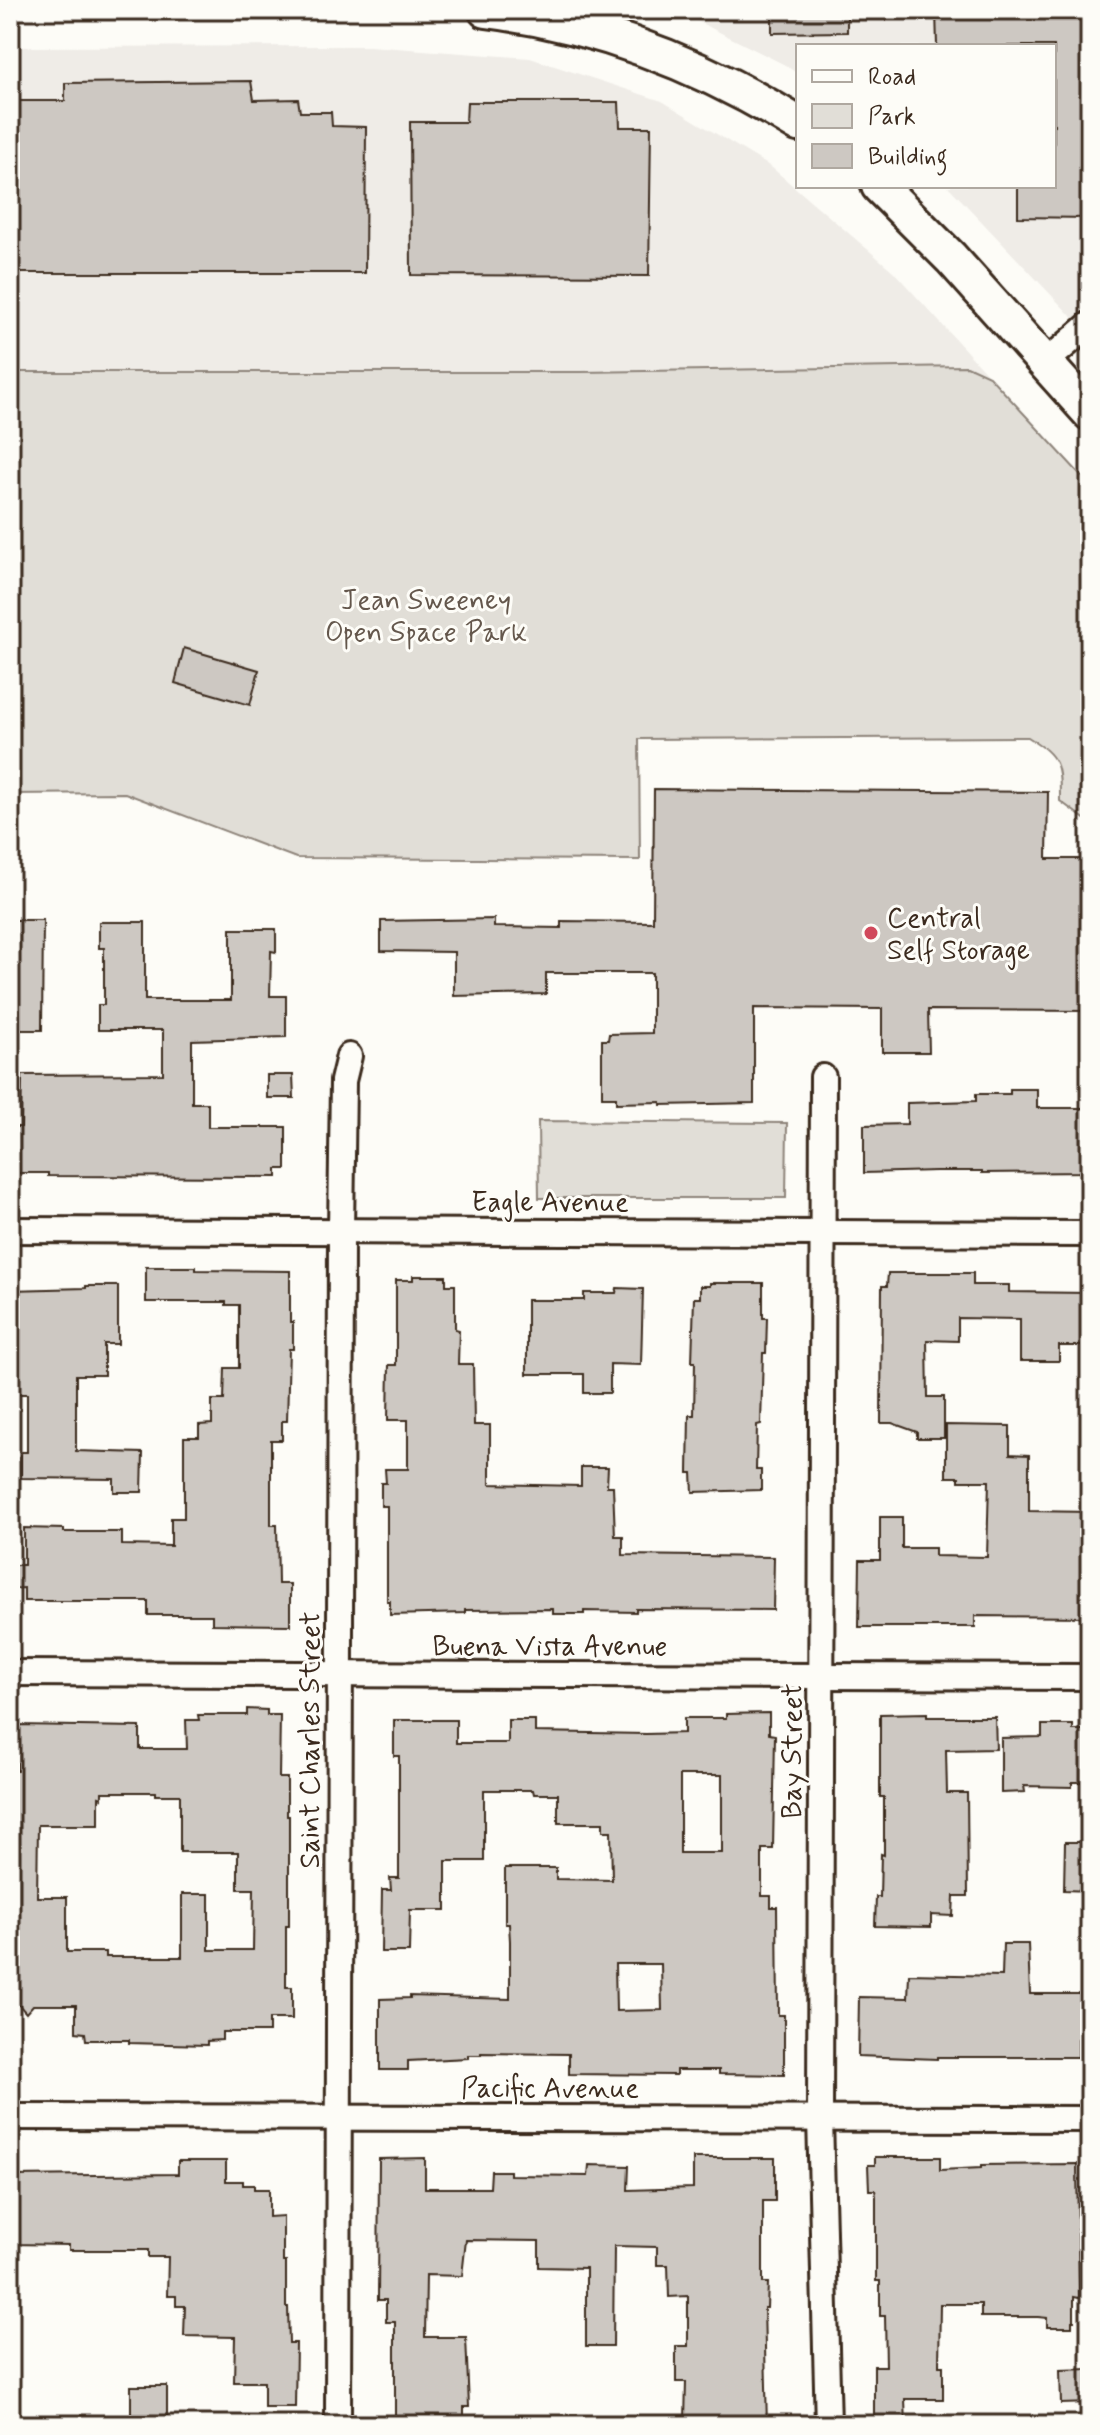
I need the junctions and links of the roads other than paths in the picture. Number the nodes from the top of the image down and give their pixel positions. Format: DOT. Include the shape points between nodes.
graph roads {
  1 [pos="486,10"];
  2 [pos="796,123"];
  3 [pos="881,188"];
  4 [pos="1090,324"];
  5 [pos="1045,363"];
  6 [pos="1087,402"];
  7 [pos="349,1056"];
  8 [pos="823,1077"];
  9 [pos="10,1230"];
  10 [pos="341,1231"];
  11 [pos="822,1232"];
  12 [pos="1090,1234"];
  13 [pos="10,1673"];
  14 [pos="339,1674"];
  15 [pos="821,1676"];
  16 [pos="1090,1677"];
  17 [pos="337,2116"];
  18 [pos="10,2117"];
  19 [pos="820,2118"];
  20 [pos="1090,2119"];
  21 [pos="338,2425"];
  22 [pos="828,2425"];
  1 -- 2 [label="street" via="616,37 715,77"];
  3 -- 5 [label="street"];
  4 -- 5 [label="street"];
  5 -- 6 [label="street"];
  7 -- 10 [label="street, Saint Charles Street" via="343,1081"];
  8 -- 11 [label="street, Bay Street"];
  9 -- 10 [label="street, Eagle Avenue"];
  10 -- 11 [label="street, Eagle Avenue"];
  10 -- 14 [label="street, Saint Charles Street"];
  11 -- 12 [label="street, Eagle Avenue"];
  11 -- 15 [label="street, Bay Street"];
  13 -- 14 [label="street, Buena Vista Avenue"];
  14 -- 15 [label="street, Buena Vista Avenue"];
  14 -- 17 [label="street, Saint Charles Street"];
  15 -- 16 [label="street, Buena Vista Avenue"];
  15 -- 19 [label="street, Bay Street"];
  17 -- 18 [label="street, Pacific Avenue"];
  17 -- 19 [label="street, Pacific Avenue"];
  17 -- 21 [label="street, Saint Charles Street"];
  19 -- 20 [label="street, Pacific Avenue"];
  19 -- 22 [label="street, Bay Street"];
}
